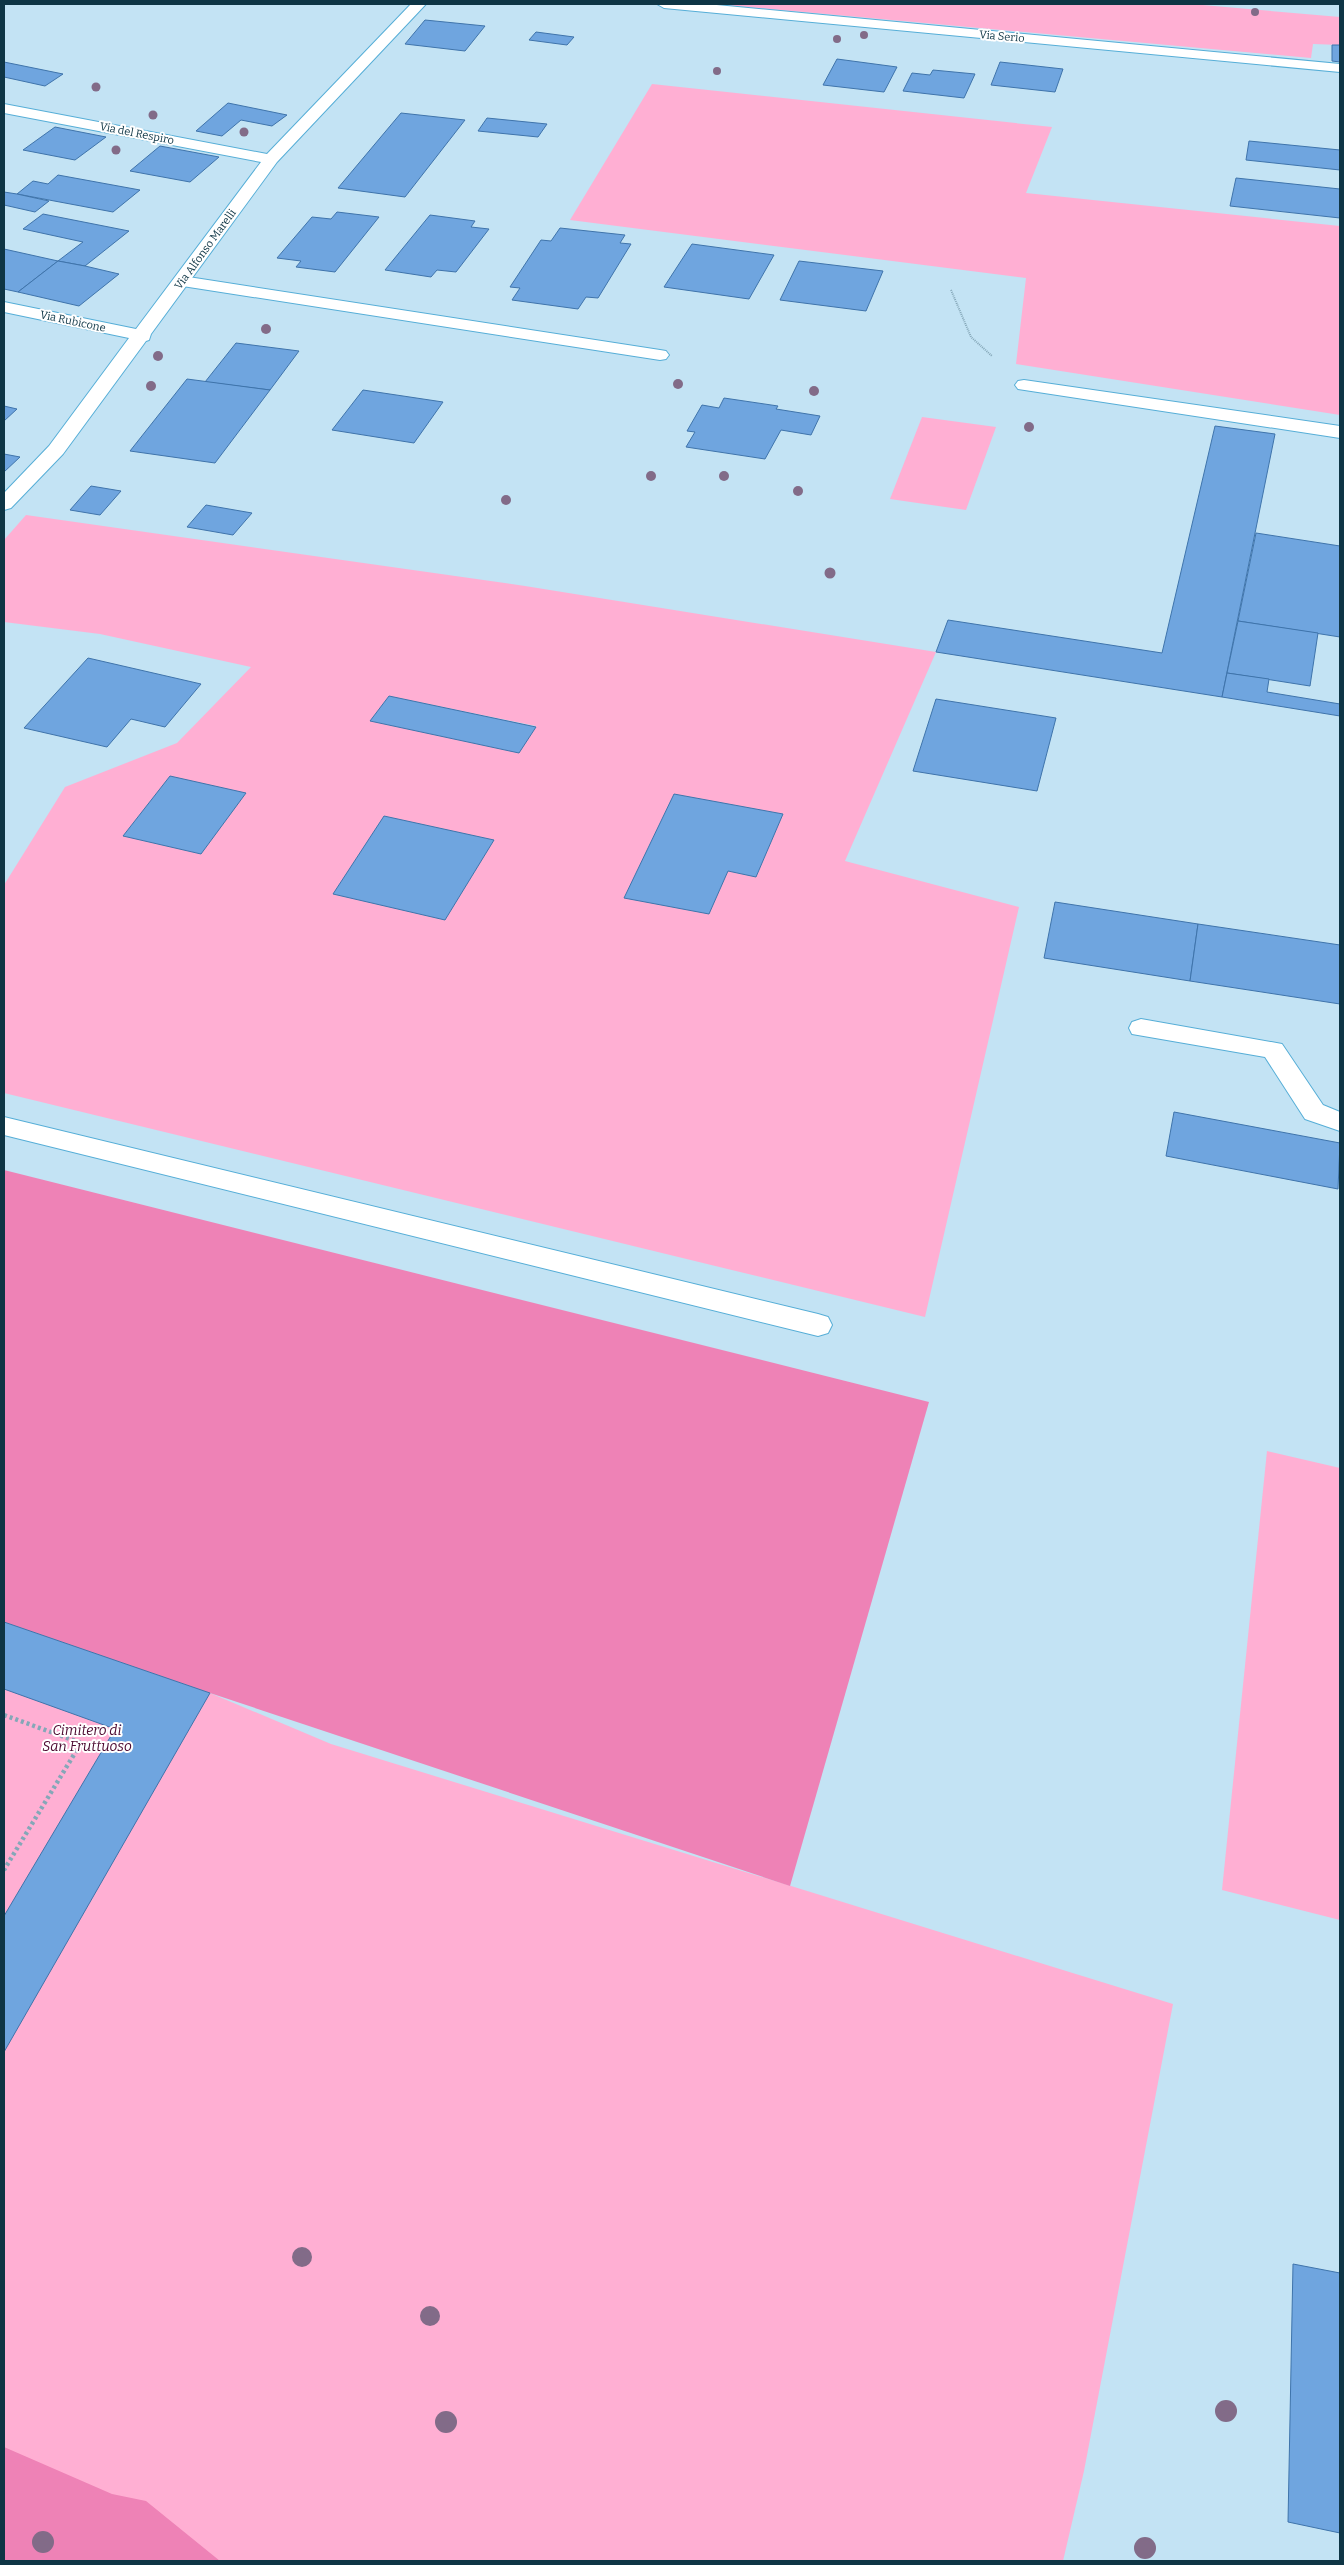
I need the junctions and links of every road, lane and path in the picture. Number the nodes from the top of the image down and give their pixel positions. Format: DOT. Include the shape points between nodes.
graph roads {
  1 [pos="419,4"];
  2 [pos="664,4"];
  3 [pos="1340,68"];
  4 [pos="4,108"];
  5 [pos="271,159"];
  6 [pos="182,281"];
  7 [pos="951,290"];
  8 [pos="4,306"];
  9 [pos="142,336"];
  10 [pos="660,355"];
  11 [pos="1024,385"];
  12 [pos="1340,432"];
  13 [pos="4,504"];
  14 [pos="1141,1028"];
  15 [pos="1340,1122"];
  16 [pos="4,1126"];
  17 [pos="818,1325"];
  18 [pos="4,1715"];
  19 [pos="4,1870"];
  1 -- 5 [label="street, Via Alfonso Marelli"];
  2 -- 3 [label="street, Via Serio"];
  4 -- 5 [label="street, Via del Respiro"];
  5 -- 6 [label="street, Via Alfonso Marelli"];
  6 -- 9 [label="street, Via Alfonso Marelli"];
  6 -- 10 [label="street"];
  7 -- 11 [label="path" via="971,337"];
  8 -- 9 [label="street, Via Rubicone"];
  9 -- 13 [label="street, Via Alfonso Marelli" via="56,450"];
  11 -- 12 [label="street"];
  14 -- 15 [label="street" via="1273,1050 1314,1112"];
  16 -- 17 [label="street"];
  18 -- 19 [label="path" via="81,1743"];
}
